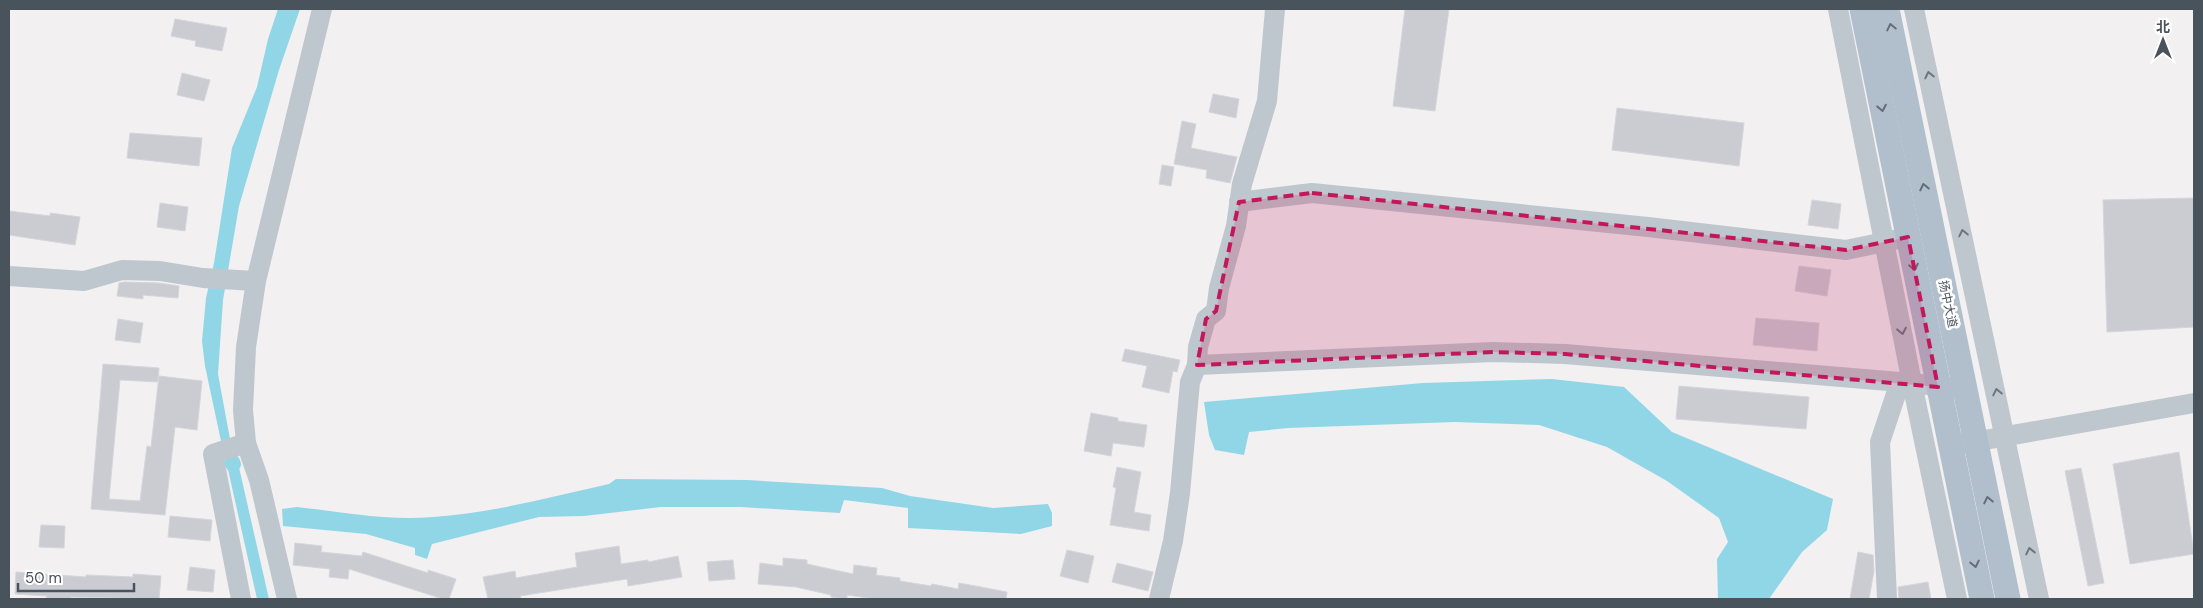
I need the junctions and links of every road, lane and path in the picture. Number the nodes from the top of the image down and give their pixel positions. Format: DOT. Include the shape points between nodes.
graph roads {
  1 [pos="322,9"];
  2 [pos="1275,9"];
  3 [pos="1838,9"];
  4 [pos="1862,9"];
  5 [pos="1887,9"];
  6 [pos="1914,9"];
  7 [pos="1239,202"];
  8 [pos="1897,240"];
  9 [pos="9,276"];
  10 [pos="256,281"];
  11 [pos="1197,365"];
  12 [pos="1906,382"];
  13 [pos="1938,387"];
  14 [pos="1965,389"];
  15 [pos="2194,403"];
  16 [pos="2006,437"];
  17 [pos="1976,442"];
  18 [pos="246,443"];
  19 [pos="1950,445"];
  20 [pos="241,599"];
  21 [pos="287,599"];
  22 [pos="1159,599"];
  23 [pos="1886,599"];
  24 [pos="1957,599"];
  25 [pos="1982,599"];
  26 [pos="2008,599"];
  27 [pos="2039,599"];
  1 -- 10 [label="street"];
  2 -- 7 [label="street" via="1267,101"];
  3 -- 8 [label="street"];
  4 -- 8 [label="main road, 扬中大道, one-way"];
  14 -- 5 [label="main road, 扬中大道, one-way"];
  16 -- 6 [label="street, one-way"];
  7 -- 8 [label="street" via="1312,193 1846,250"];
  7 -- 11 [label="street" via="1216,310 1206,319"];
  8 -- 12 [label="street, one-way"];
  8 -- 13 [label="main road, 扬中大道, one-way"];
  9 -- 10 [label="street" via="84,281 122,270"];
  10 -- 18 [label="street" via="246,347 243,410"];
  11 -- 12 [label="street" via="1493,352 1565,354"];
  11 -- 22 [label="street" via="1190,382 1173,542"];
  12 -- 13 [label="street"];
  12 -- 23 [label="street" via="1880,442"];
  12 -- 24 [label="street"];
  13 -- 14 [label="street"];
  13 -- 19 [label="main road, 扬中大道"];
  14 -- 17 [label="main road, 扬中大道"];
  15 -- 16 [label="street"];
  16 -- 17 [label="street"];
  27 -- 16 [label="street, one-way"];
  17 -- 19 [label="street"];
  26 -- 17 [label="main road, 扬中大道, one-way"];
  18 -- 20 [label="street" via="213,454"];
  18 -- 21 [label="street" via="262,488"];
  19 -- 25 [label="main road, 扬中大道, one-way"];
}
